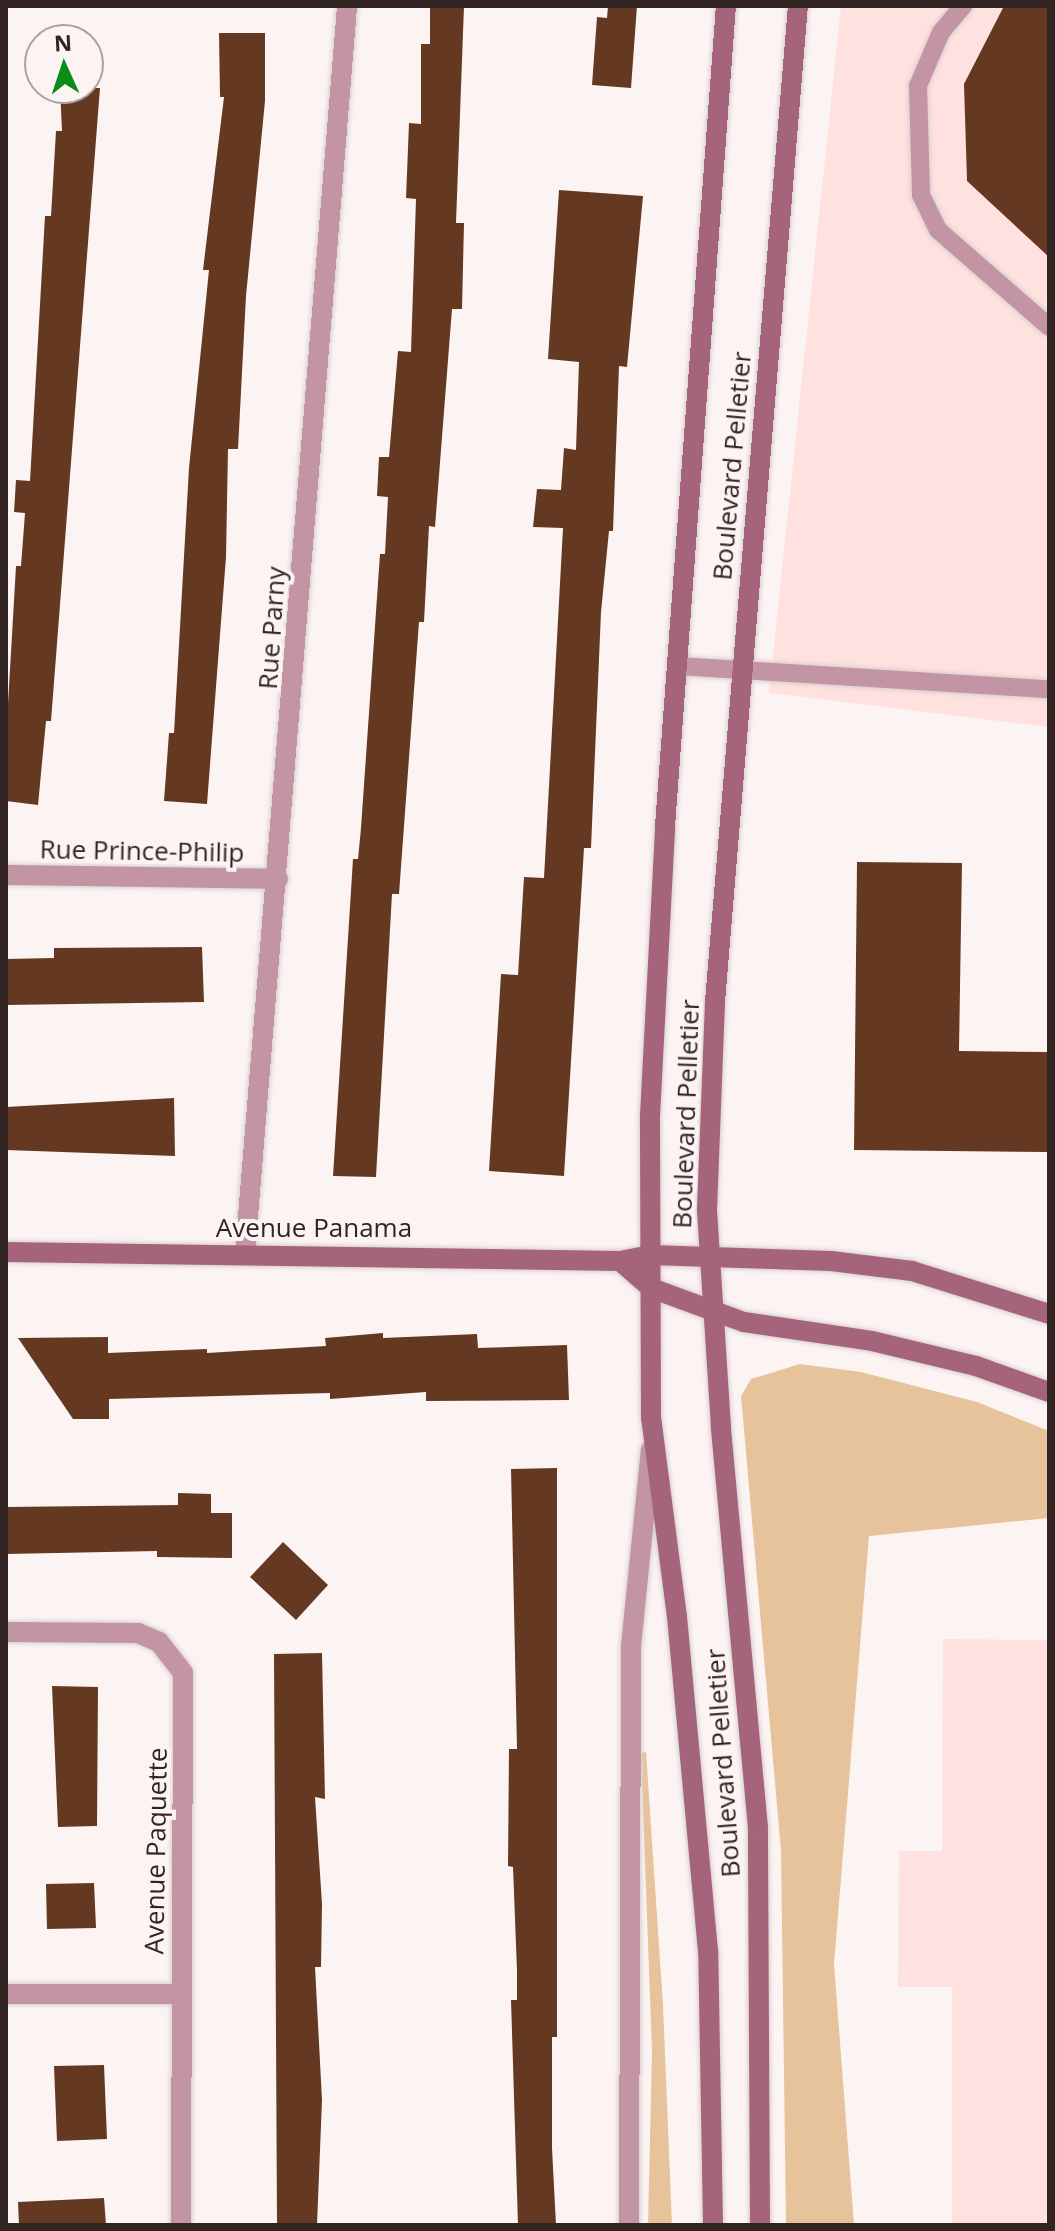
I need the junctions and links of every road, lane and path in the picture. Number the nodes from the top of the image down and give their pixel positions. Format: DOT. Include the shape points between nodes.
graph roads {
  1 [pos="347,6"];
  2 [pos="726,6"];
  3 [pos="798,6"];
  4 [pos="963,6"];
  5 [pos="1049,327"];
  6 [pos="679,666"];
  7 [pos="741,671"];
  8 [pos="1049,689"];
  9 [pos="6,875"];
  10 [pos="278,879"];
  11 [pos="6,1252"];
  12 [pos="245,1253"];
  13 [pos="651,1255"];
  14 [pos="709,1256"];
  15 [pos="620,1261"];
  16 [pos="651,1288"];
  17 [pos="711,1310"];
  18 [pos="1049,1314"];
  19 [pos="1049,1392"];
  20 [pos="651,1418"];
  21 [pos="6,1632"];
  22 [pos="6,1994"];
  23 [pos="180,1994"];
  24 [pos="181,2225"];
  25 [pos="629,2225"];
  26 [pos="713,2225"];
  27 [pos="760,2225"];
  1 -- 10 [label="street, Rue Parny"];
  2 -- 6 [label="street, Boulevard Pelletier"];
  3 -- 7 [label="street, Boulevard Pelletier"];
  4 -- 5 [label="lane" via="941,32 918,86 921,195 938,230"];
  6 -- 7 [label="lane"];
  6 -- 13 [label="street, Boulevard Pelletier" via="650,1116"];
  7 -- 8 [label="lane"];
  7 -- 14 [label="street, Boulevard Pelletier" via="715,1002"];
  9 -- 10 [label="street, Rue Prince-Philip"];
  10 -- 12 [label="street, Rue Parny"];
  11 -- 12 [label="street, Avenue Panama"];
  12 -- 15 [label="street, Avenue Panama"];
  13 -- 14 [label="street, Avenue Panama"];
  13 -- 15 [label="street, Avenue Panama"];
  13 -- 16 [label="street, Boulevard Pelletier"];
  14 -- 17 [label="street, Boulevard Pelletier"];
  14 -- 18 [label="street, Avenue Panama" via="884,1266"];
  15 -- 16 [label="street"];
  16 -- 17 [label="street"];
  16 -- 20 [label="street, Boulevard Pelletier"];
  17 -- 19 [label="street" via="744,1322 872,1341 976,1366"];
  17 -- 27 [label="street, Boulevard Pelletier" via="758,1828"];
  20 -- 25 [label="street, Boulevard Pelletier" via="631,1646"];
  20 -- 26 [label="street, Boulevard Pelletier" via="677,1617 708,1951"];
  21 -- 23 [label="street, Avenue Paquette" via="138,1633 159,1642 183,1673"];
  22 -- 23 [label="street"];
  23 -- 24 [label="street, Avenue Paquette"];
}
